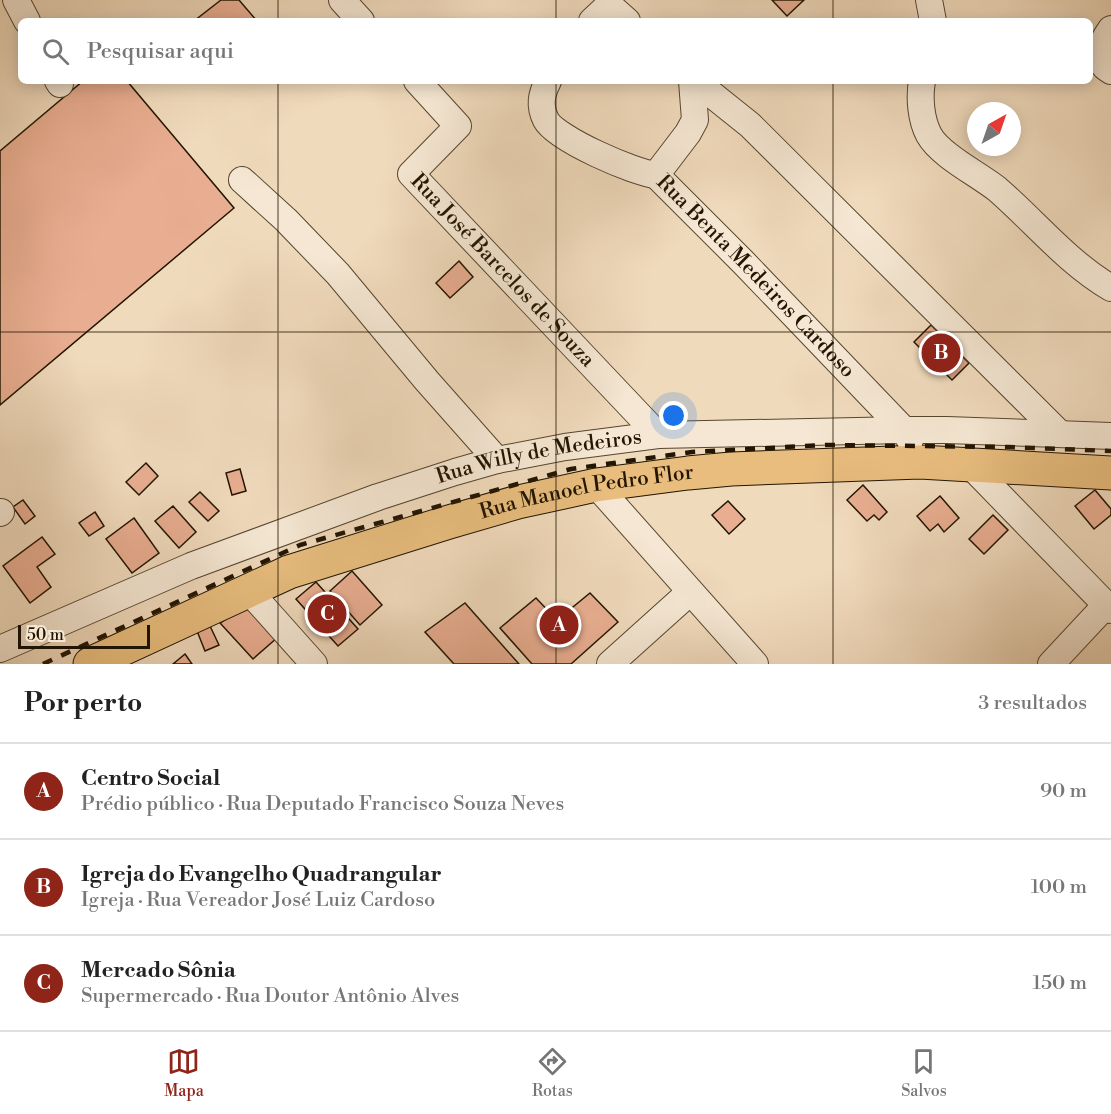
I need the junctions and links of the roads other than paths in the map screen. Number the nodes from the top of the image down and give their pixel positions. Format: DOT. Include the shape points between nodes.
graph roads {
  1 [pos="16,0"];
  2 [pos="342,0"];
  3 [pos="929,0"];
  4 [pos="25,18"];
  5 [pos="358,18"];
  6 [pos="932,18"];
  7 [pos="1111,29"];
  8 [pos="1111,71"];
  9 [pos="420,84"];
  10 [pos="547,84"];
  11 [pos="693,84"];
  12 [pos="697,84"];
  13 [pos="921,84"];
  14 [pos="656,175"];
  15 [pos="242,180"];
  16 [pos="1111,288"];
  17 [pos="904,430"];
  18 [pos="1059,434"];
  19 [pos="658,435"];
  20 [pos="1111,436"];
  21 [pos="497,460"];
  22 [pos="920,462"];
  23 [pos="969,464"];
  24 [pos="1111,472"];
  25 [pos="596,485"];
  26 [pos="248,590"];
  27 [pos="690,592"];
  28 [pos="1109,607"];
  29 [pos="0,649"];
  30 [pos="96,663"];
  31 [pos="314,664"];
  32 [pos="610,664"];
  33 [pos="755,664"];
  34 [pos="1051,664"];
  1 -- 4 [label="street"];
  2 -- 5 [label="street"];
  3 -- 6 [label="street"];
  7 -- 8 [label="street" via="1103,39 1099,58"];
  9 -- 19 [label="street, Rua José Barcelos de Souza" via="458,126 411,174"];
  10 -- 14 [label="street" via="541,106 547,123 599,155"];
  11 -- 14 [label="street, Rua Benta Medeiros Cardoso" via="695,120"];
  12 -- 18 [label="street" via="750,125"];
  13 -- 16 [label="street" via="923,118 929,135 941,149 998,190 1066,255"];
  14 -- 17 [label="street, Rua Benta Medeiros Cardoso"];
  15 -- 21 [label="street" via="338,274"];
  17 -- 18 [label="street, Rua Willy de Medeiros"];
  17 -- 19 [label="street, Rua Willy de Medeiros"];
  17 -- 22 [label="street, Rua Benta Medeiros Cardoso"];
  18 -- 20 [label="street, Rua Willy de Medeiros"];
  19 -- 21 [label="street, Rua Willy de Medeiros"];
  21 -- 29 [label="street, Rua Willy de Medeiros" via="249,543"];
  22 -- 23 [label="main road, Rua Manoel Pedro Flor"];
  22 -- 25 [label="main road, Rua Manoel Pedro Flor" via="688,472"];
  23 -- 24 [label="main road, Rua Manoel Pedro Flor"];
  23 -- 28 [label="street"];
  25 -- 26 [label="main road, Rua Manoel Pedro Flor" via="518,502 393,538"];
  25 -- 27 [label="street"];
  26 -- 30 [label="main road, Rua Manoel Pedro Flor"];
  26 -- 31 [label="street"];
  27 -- 32 [label="street"];
  27 -- 33 [label="street"];
  28 -- 34 [label="street"];
}
